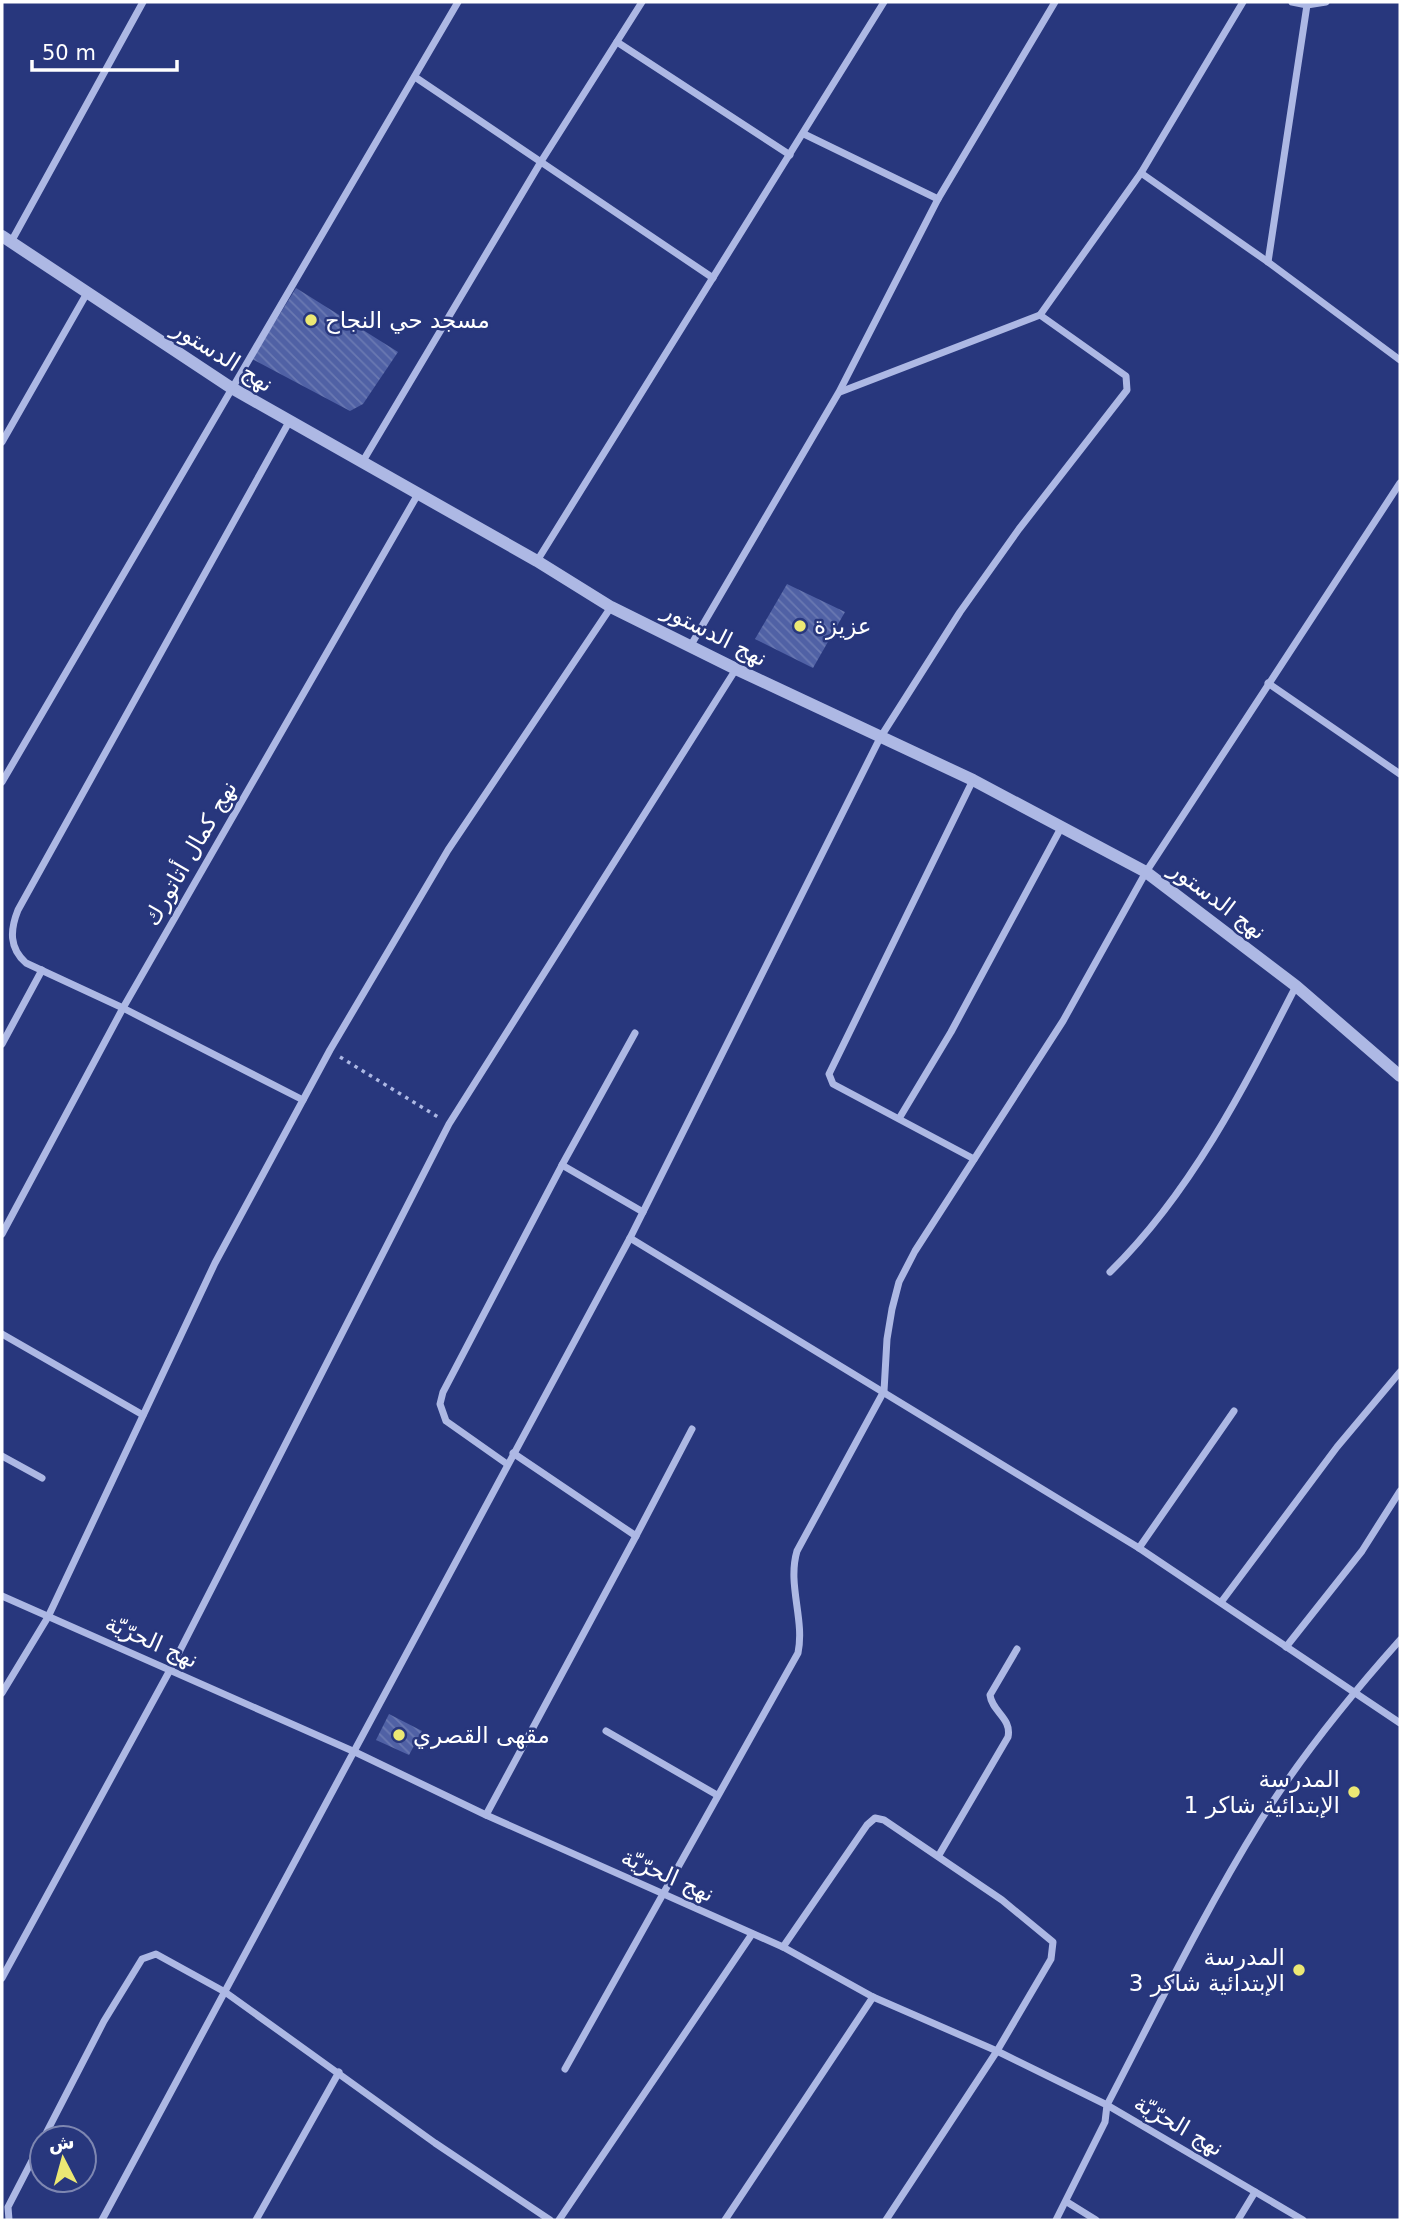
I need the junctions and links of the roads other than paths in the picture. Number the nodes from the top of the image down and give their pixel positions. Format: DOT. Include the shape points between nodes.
graph roads {
  1 [pos="143,2"];
  2 [pos="458,2"];
  3 [pos="642,2"];
  4 [pos="884,2"];
  5 [pos="1055,2"];
  6 [pos="1242,2"];
  7 [pos="1292,2"];
  8 [pos="1326,2"];
  9 [pos="1307,5"];
  10 [pos="617,42"];
  11 [pos="415,76"];
  12 [pos="804,134"];
  13 [pos="790,155"];
  14 [pos="542,160"];
  15 [pos="1141,173"];
  16 [pos="938,199"];
  17 [pos="7,239"];
  18 [pos="1268,262"];
  19 [pos="713,278"];
  20 [pos="87,293"];
  21 [pos="1040,316"];
  22 [pos="1400,360"];
  23 [pos="230,387"];
  24 [pos="839,392"];
  25 [pos="289,422"];
  26 [pos="2,442"];
  27 [pos="363,461"];
  28 [pos="1400,483"];
  29 [pos="418,494"];
  30 [pos="537,561"];
  31 [pos="611,607"];
  32 [pos="691,645"];
  33 [pos="736,669"];
  34 [pos="1268,683"];
  35 [pos="880,738"];
  36 [pos="1400,774"];
  37 [pos="973,780"];
  38 [pos="2,782"];
  39 [pos="1062,826"];
  40 [pos="1146,872"];
  41 [pos="42,970"];
  42 [pos="1296,986"];
  43 [pos="123,1008"];
  44 [pos="635,1033"];
  45 [pos="2,1044"];
  46 [pos="1400,1076"];
  47 [pos="303,1100"];
  48 [pos="900,1117"];
  49 [pos="974,1159"];
  50 [pos="562,1165"];
  51 [pos="643,1212"];
  52 [pos="2,1234"];
  53 [pos="630,1238"];
  54 [pos="1110,1272"];
  55 [pos="2,1334"];
  56 [pos="1400,1372"];
  57 [pos="884,1391"];
  58 [pos="1234,1411"];
  59 [pos="143,1415"];
  60 [pos="692,1429"];
  61 [pos="513,1453"];
  62 [pos="2,1455"];
  63 [pos="507,1464"];
  64 [pos="42,1478"];
  65 [pos="1400,1492"];
  66 [pos="636,1536"];
  67 [pos="1139,1548"];
  68 [pos="2,1597"];
  69 [pos="1222,1601"];
  70 [pos="48,1617"];
  71 [pos="1400,1640"];
  72 [pos="1286,1647"];
  73 [pos="1017,1649"];
  74 [pos="170,1670"];
  75 [pos="1353,1692"];
  76 [pos="2,1693"];
  77 [pos="1400,1723"];
  78 [pos="606,1731"];
  79 [pos="355,1752"];
  80 [pos="717,1795"];
  81 [pos="486,1815"];
  82 [pos="939,1854"];
  83 [pos="666,1893"];
  84 [pos="752,1934"];
  85 [pos="783,1947"];
  86 [pos="2,1978"];
  87 [pos="225,1992"];
  88 [pos="873,1997"];
  89 [pos="997,2051"];
  90 [pos="565,2069"];
  91 [pos="339,2072"];
  92 [pos="1107,2105"];
  93 [pos="1255,2192"];
  94 [pos="1067,2202"];
  95 [pos="9,2220"];
  96 [pos="102,2220"];
  97 [pos="256,2220"];
  98 [pos="550,2220"];
  99 [pos="559,2220"];
  100 [pos="725,2220"];
  101 [pos="887,2220"];
  102 [pos="1056,2220"];
  103 [pos="1096,2220"];
  104 [pos="1238,2220"];
  105 [pos="1303,2220"];
  1 -- 17 [label="street"];
  2 -- 11 [label="street"];
  3 -- 10 [label="street"];
  4 -- 12 [label="street"];
  5 -- 16 [label="street"];
  6 -- 15 [label="street"];
  7 -- 9 [label="street"];
  8 -- 9 [label="street"];
  9 -- 18 [label="street"];
  10 -- 13 [label="street"];
  10 -- 14 [label="street"];
  11 -- 14 [label="street"];
  11 -- 23 [label="street"];
  12 -- 13 [label="street"];
  12 -- 16 [label="street"];
  13 -- 19 [label="street"];
  14 -- 19 [label="street"];
  14 -- 27 [label="street"];
  15 -- 18 [label="street"];
  15 -- 21 [label="street"];
  16 -- 24 [label="street"];
  17 -- 20 [label="street, نهج الدستور"];
  18 -- 22 [label="street"];
  19 -- 30 [label="street"];
  20 -- 23 [label="street, نهج الدستور"];
  20 -- 26 [label="street"];
  21 -- 24 [label="street"];
  21 -- 35 [label="street" via="1126,376 1127,390 960,612"];
  23 -- 25 [label="street, نهج الدستور"];
  23 -- 38 [label="street"];
  24 -- 32 [label="street"];
  25 -- 27 [label="street, نهج الدستور"];
  25 -- 41 [label="street" via="18,909 13,946 26,963"];
  27 -- 29 [label="street, نهج الدستور"];
  28 -- 34 [label="street"];
  29 -- 30 [label="street, نهج الدستور"];
  29 -- 43 [label="street, نهج كمال أتاتورك"];
  30 -- 31 [label="street, نهج الدستور"];
  31 -- 32 [label="street, نهج الدستور"];
  31 -- 47 [label="street" via="448,850"];
  32 -- 33 [label="street, نهج الدستور"];
  33 -- 35 [label="street, نهج الدستور"];
  33 -- 74 [label="street" via="449,1124"];
  34 -- 36 [label="street"];
  34 -- 40 [label="street"];
  35 -- 37 [label="street, نهج الدستور"];
  35 -- 51 [label="street"];
  37 -- 39 [label="street, نهج الدستور"];
  37 -- 48 [label="street" via="829,1074 833,1084"];
  39 -- 40 [label="street, نهج الدستور"];
  39 -- 48 [label="street"];
  40 -- 42 [label="street, نهج الدستور"];
  40 -- 49 [label="street" via="1063,1021"];
  41 -- 43 [label="street"];
  41 -- 45 [label="street"];
  42 -- 46 [label="street, نهج الدستور"];
  42 -- 54 [label="street" via="1206,1150 1151,1226"];
  43 -- 47 [label="street"];
  43 -- 52 [label="street, نهج كمال أتاتورك"];
  44 -- 50 [label="street"];
  47 -- 59 [label="street" via="215,1263"];
  48 -- 49 [label="street"];
  49 -- 57 [label="street" via="899,1282 887,1339"];
  50 -- 51 [label="street"];
  50 -- 63 [label="street" via="440,1404 446,1421"];
  51 -- 53 [label="street"];
  53 -- 57 [label="street"];
  53 -- 61 [label="street"];
  55 -- 59 [label="street"];
  56 -- 69 [label="street" via="1337,1447"];
  57 -- 67 [label="street"];
  57 -- 80 [label="street" via="797,1551 793,1565 801,1639 798,1653"];
  58 -- 67 [label="street"];
  59 -- 70 [label="street"];
  60 -- 66 [label="street"];
  61 -- 63 [label="street"];
  61 -- 66 [label="street"];
  62 -- 64 [label="street"];
  63 -- 79 [label="street"];
  65 -- 72 [label="street" via="1362,1551"];
  66 -- 81 [label="street"];
  67 -- 69 [label="street"];
  68 -- 70 [label="street, نهج الحرّيّة"];
  69 -- 72 [label="street"];
  70 -- 74 [label="street, نهج الحرّيّة"];
  70 -- 76 [label="street"];
  71 -- 75 [label="street"];
  72 -- 75 [label="street"];
  73 -- 82 [label="street" via="990,1695 1009,1726 1008,1737"];
  74 -- 79 [label="street, نهج الحرّيّة"];
  74 -- 86 [label="street"];
  75 -- 77 [label="street"];
  75 -- 92 [label="street" via="1262,1818 1199,1927"];
  78 -- 80 [label="street"];
  79 -- 81 [label="street, نهج الحرّيّة"];
  79 -- 87 [label="street"];
  80 -- 83 [label="street"];
  81 -- 83 [label="street, نهج الحرّيّة"];
  82 -- 85 [label="street" via="884,1820 871,1820"];
  82 -- 89 [label="street" via="1053,1942 1051,1959"];
  83 -- 84 [label="street, نهج الحرّيّة"];
  83 -- 90 [label="street"];
  84 -- 85 [label="street, نهج الحرّيّة"];
  84 -- 99 [label="street"];
  85 -- 88 [label="street, نهج الحرّيّة"];
  87 -- 91 [label="street"];
  87 -- 95 [label="street" via="162,1956 142,1959 42,2136 8,2207"];
  87 -- 96 [label="street"];
  88 -- 89 [label="street, نهج الحرّيّة"];
  88 -- 100 [label="street"];
  89 -- 92 [label="street, نهج الحرّيّة"];
  89 -- 101 [label="street"];
  91 -- 97 [label="street"];
  91 -- 98 [label="street"];
  92 -- 93 [label="street, نهج الحرّيّة"];
  92 -- 94 [label="street" via="1105,2122"];
  93 -- 104 [label="street"];
  93 -- 105 [label="street, نهج الحرّيّة"];
  94 -- 102 [label="street"];
  94 -- 103 [label="street"];
}
